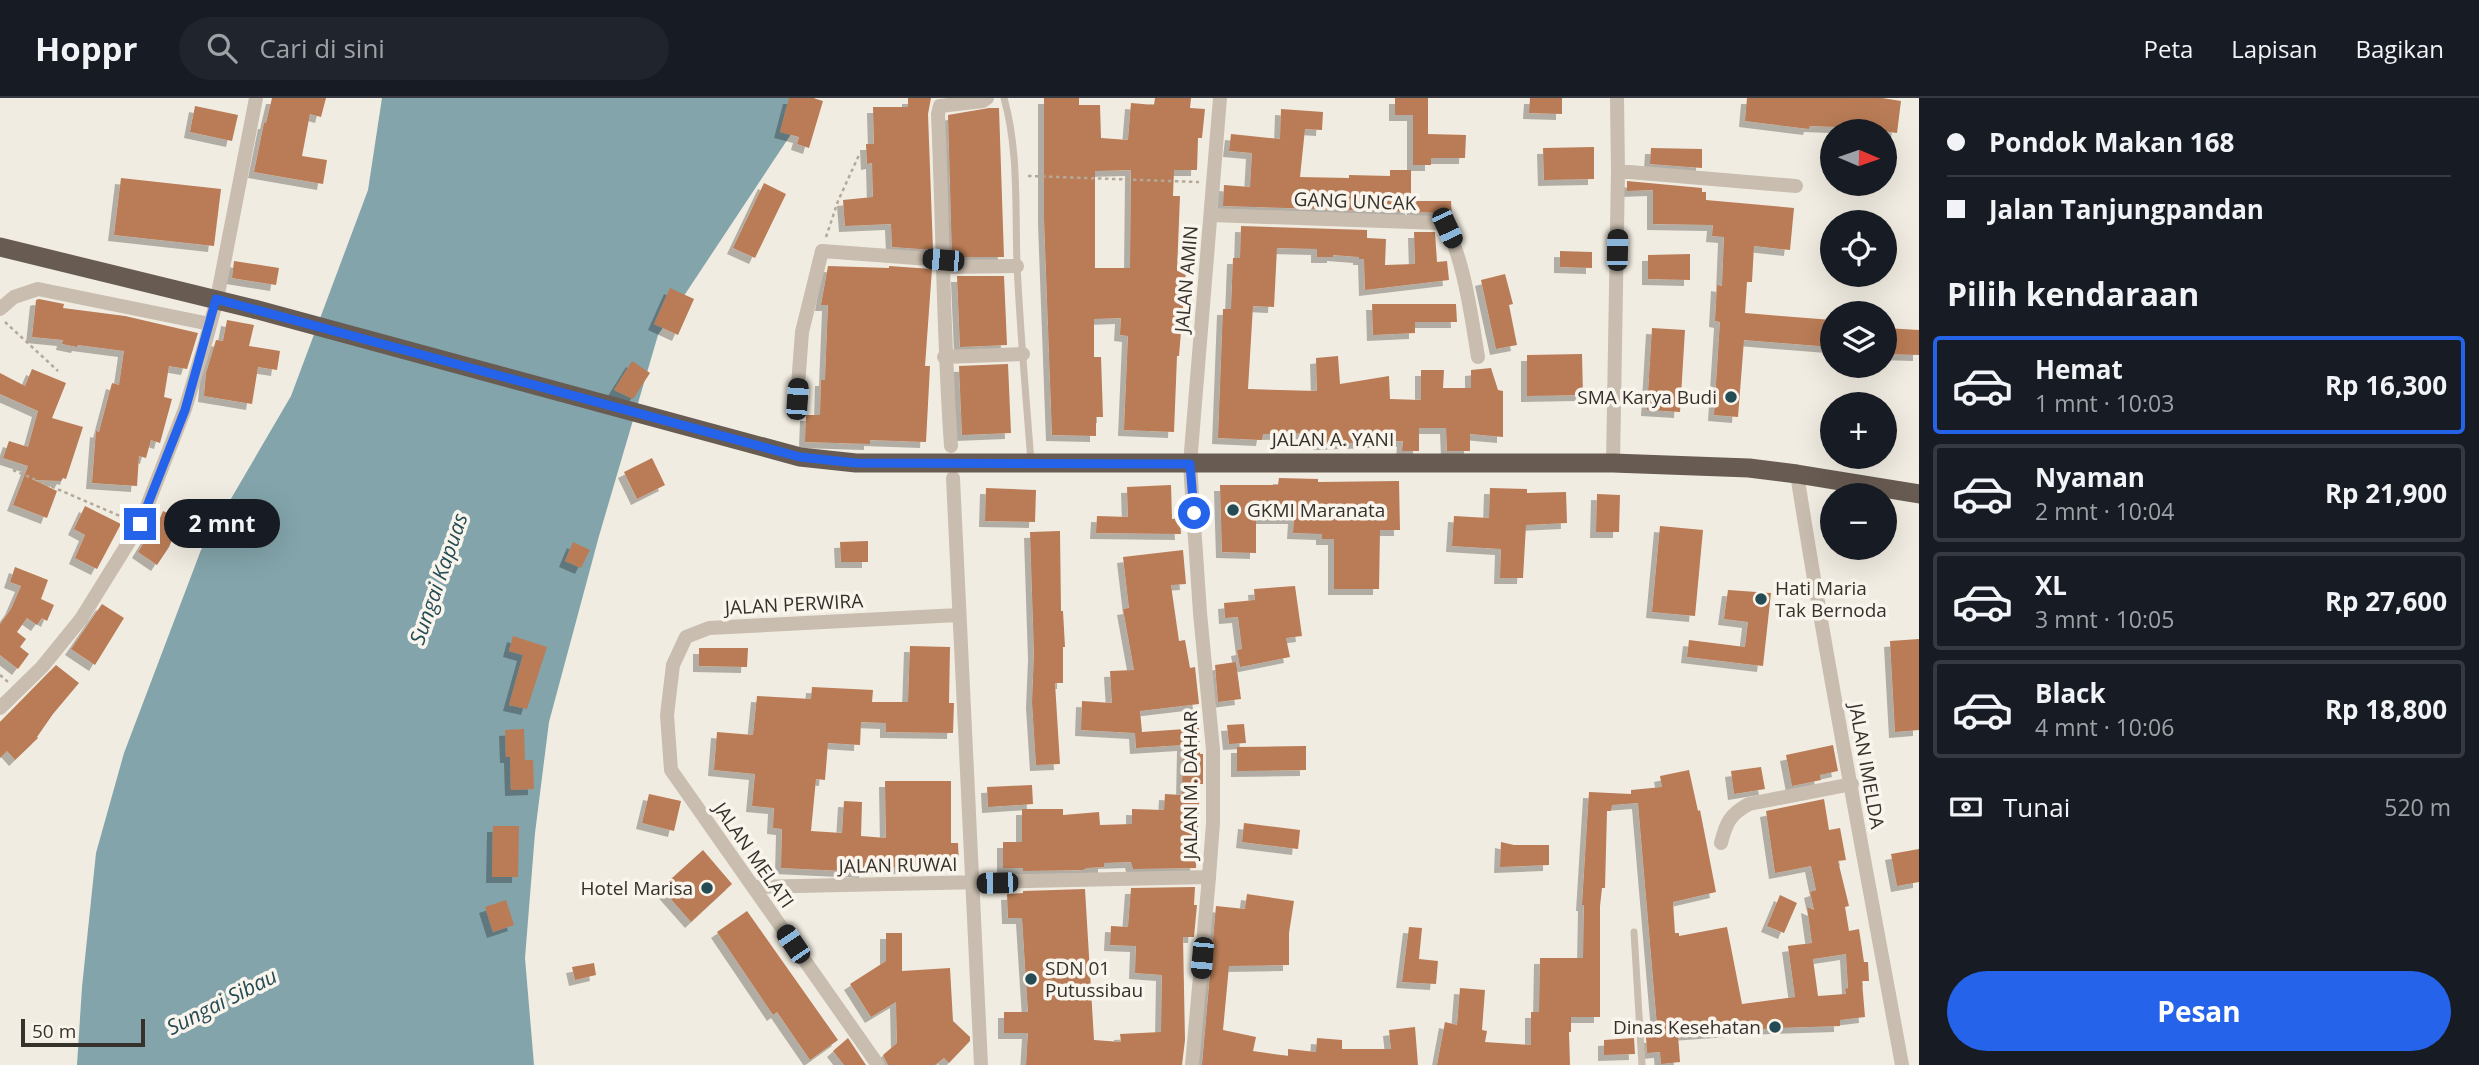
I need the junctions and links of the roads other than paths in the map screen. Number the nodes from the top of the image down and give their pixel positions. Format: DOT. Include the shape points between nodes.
graph roads {
  1 [pos="256,98"];
  2 [pos="986,98"];
  3 [pos="1004,98"];
  4 [pos="1220,98"];
  5 [pos="1617,98"];
  6 [pos="1618,171"];
  7 [pos="1796,186"];
  8 [pos="1211,215"];
  9 [pos="0,247"];
  10 [pos="944,264"];
  11 [pos="1017,266"];
  12 [pos="216,299"];
  13 [pos="0,309"];
  14 [pos="210,324"];
  15 [pos="1023,354"];
  16 [pos="944,357"];
  17 [pos="1478,357"];
  18 [pos="797,399"];
  19 [pos="951,446"];
  20 [pos="1031,463"];
  21 [pos="1613,463"];
  22 [pos="1190,464"];
  23 [pos="1797,474"];
  24 [pos="953,478"];
  25 [pos="1919,494"];
  26 [pos="958,615"];
  27 [pos="0,708"];
  28 [pos="671,770"];
  29 [pos="1852,783"];
  30 [pos="1721,843"];
  31 [pos="1209,877"];
  32 [pos="971,883"];
  33 [pos="755,887"];
  34 [pos="1634,932"];
  35 [pos="878,1065"];
  36 [pos="981,1065"];
  37 [pos="1192,1065"];
  38 [pos="1642,1065"];
  39 [pos="1902,1065"];
  1 -- 12 [label="street"];
  2 -- 10 [label="street" via="940,106"];
  3 -- 11 [label="lane" via="1015,175"];
  4 -- 8 [label="street, JALAN AMIN"];
  5 -- 6 [label="street"];
  6 -- 7 [label="street"];
  6 -- 21 [label="street"];
  8 -- 17 [label="street, GANG UNCAK" via="1440,223 1456,248"];
  8 -- 22 [label="street, JALAN AMIN"];
  9 -- 12 [label="highway, JALAN A. YANI"];
  10 -- 11 [label="street"];
  10 -- 16 [label="street"];
  10 -- 18 [label="street" via="822,251 802,331"];
  11 -- 15 [label="lane"];
  12 -- 14 [label="street"];
  12 -- 20 [label="highway, JALAN A. YANI" via="800,457 856,463"];
  13 -- 14 [label="street" via="14,297 38,289"];
  14 -- 27 [label="street" via="185,410 140,524 81,619"];
  15 -- 16 [label="street"];
  15 -- 20 [label="lane"];
  16 -- 19 [label="street"];
  20 -- 22 [label="highway, JALAN A. YANI"];
  21 -- 22 [label="highway, JALAN A. YANI"];
  21 -- 23 [label="highway, JALAN A. YANI"];
  22 -- 31 [label="street, JALAN M. DAHAR" via="1213,750"];
  23 -- 25 [label="highway, JALAN A. YANI"];
  23 -- 29 [label="street, JALAN IMELDA"];
  24 -- 26 [label="street"];
  26 -- 28 [label="street, JALAN PERWIRA" via="734,625 687,637 673,665 667,715"];
  26 -- 32 [label="street"];
  28 -- 33 [label="street, JALAN MELATI"];
  29 -- 30 [label="street" via="1749,804 1726,822"];
  29 -- 39 [label="street, JALAN IMELDA"];
  31 -- 32 [label="street, JALAN RUWAI"];
  31 -- 37 [label="street, JALAN M. DAHAR"];
  32 -- 33 [label="street, JALAN RUWAI"];
  32 -- 36 [label="street"];
  33 -- 35 [label="street, JALAN MELATI"];
  34 -- 38 [label="lane"];
}
